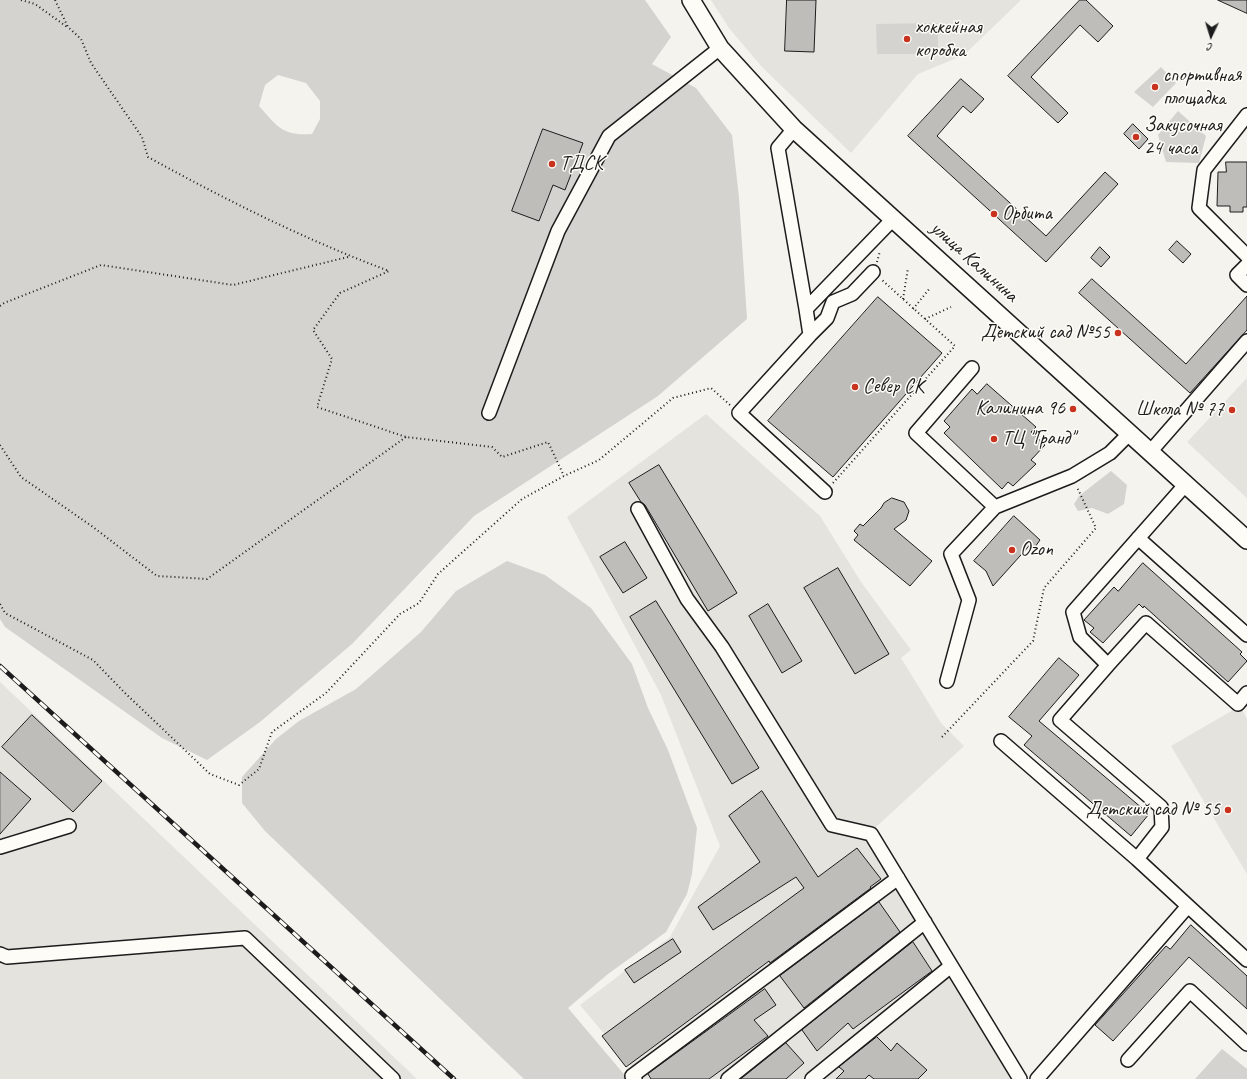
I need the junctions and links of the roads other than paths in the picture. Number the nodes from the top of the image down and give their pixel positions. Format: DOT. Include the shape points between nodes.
graph roads {
  1 [pos="691,0"];
  2 [pos="720,48"];
  3 [pos="1247,115"];
  4 [pos="794,129"];
  5 [pos="893,219"];
  6 [pos="1247,256"];
  7 [pos="1247,265"];
  8 [pos="874,272"];
  9 [pos="1247,285"];
  10 [pos="806,309"];
  11 [pos="810,335"];
  12 [pos="1247,341"];
  13 [pos="972,368"];
  14 [pos="489,413"];
  15 [pos="1130,433"];
  16 [pos="1150,452"];
  17 [pos="1186,484"];
  18 [pos="825,492"];
  19 [pos="995,506"];
  20 [pos="638,509"];
  21 [pos="1138,538"];
  22 [pos="1247,540"];
  23 [pos="1247,635"];
  24 [pos="1108,664"];
  25 [pos="947,681"];
  26 [pos="1247,693"];
  27 [pos="1001,741"];
  28 [pos="69,826"];
  29 [pos="0,847"];
  30 [pos="1137,859"];
  31 [pos="898,878"];
  32 [pos="1188,906"];
  33 [pos="924,922"];
  34 [pos="0,954"];
  35 [pos="1247,960"];
  36 [pos="951,966"];
  37 [pos="1247,1044"];
  38 [pos="1128,1060"];
  39 [pos="633,1077"];
  40 [pos="393,1079"];
  41 [pos="728,1079"];
  42 [pos="812,1079"];
  43 [pos="1020,1079"];
  44 [pos="1037,1079"];
  1 -- 2 [label="main road, улица Калинина"];
  2 -- 4 [label="main road, улица Калинина"];
  2 -- 14 [label="street" via="609,136 558,231"];
  3 -- 6 [label="street" via="1204,170 1199,208"];
  4 -- 5 [label="main road, улица Калинина"];
  4 -- 10 [label="street" via="778,148"];
  5 -- 10 [label="street"];
  5 -- 15 [label="main road, улица Калинина"];
  7 -- 9 [label="street" via="1237,275"];
  8 -- 11 [label="street" via="852,294 834,302 827,318"];
  10 -- 11 [label="street"];
  11 -- 18 [label="street" via="739,413"];
  12 -- 16 [label="street"];
  13 -- 19 [label="street" via="916,433"];
  15 -- 16 [label="main road, улица Калинина"];
  15 -- 19 [label="street" via="1110,453 1072,476"];
  16 -- 17 [label="main road, улица Калинина"];
  17 -- 21 [label="street"];
  17 -- 22 [label="main road, улица Калинина"];
  19 -- 25 [label="street" via="951,554 969,600"];
  20 -- 31 [label="street" via="687,599 722,647 832,825 871,834"];
  21 -- 23 [label="street"];
  21 -- 24 [label="street" via="1073,612 1080,637"];
  24 -- 26 [label="street" via="1146,623 1238,704"];
  24 -- 30 [label="street" via="1060,720 1161,807 1162,827"];
  27 -- 30 [label="street"];
  28 -- 29 [label="street"];
  30 -- 32 [label="street"];
  31 -- 33 [label="street"];
  31 -- 39 [label="street"];
  32 -- 35 [label="street"];
  32 -- 44 [label="street"];
  33 -- 36 [label="street"];
  33 -- 41 [label="street"];
  34 -- 40 [label="street" via="7,957 245,938"];
  36 -- 42 [label="street"];
  36 -- 43 [label="street"];
  37 -- 38 [label="street" via="1190,991"];
}
